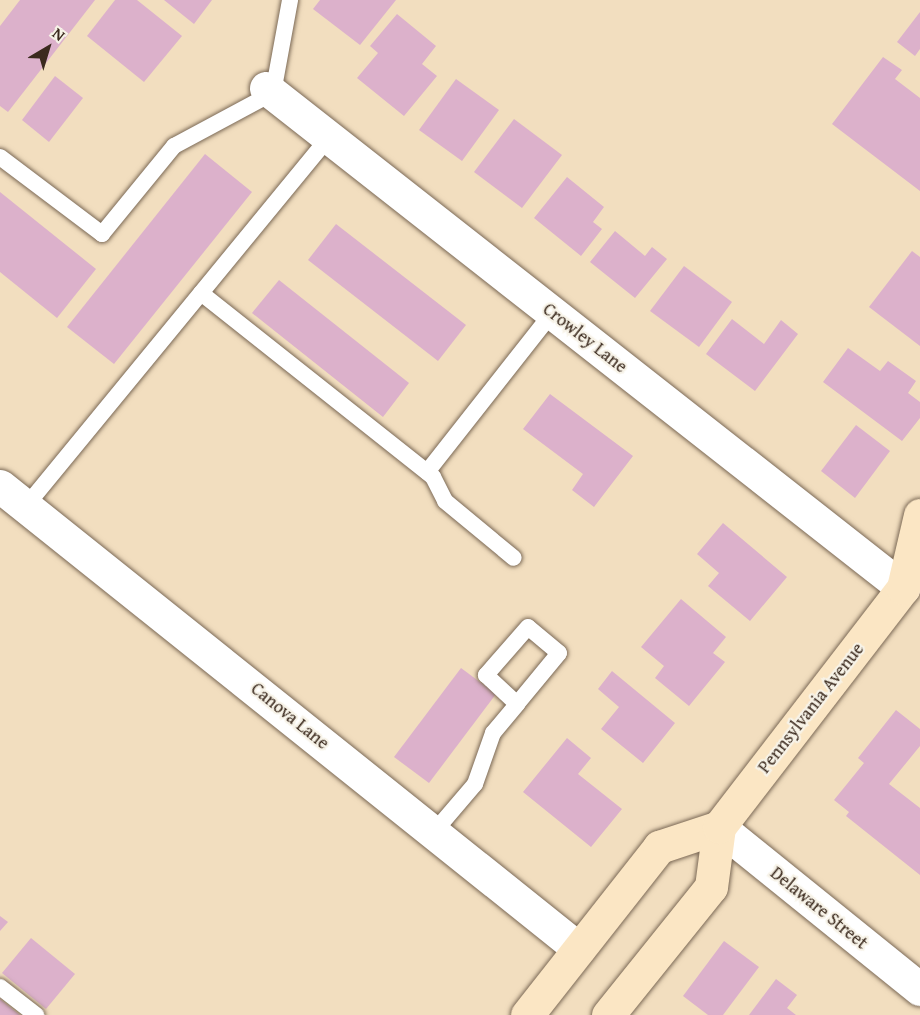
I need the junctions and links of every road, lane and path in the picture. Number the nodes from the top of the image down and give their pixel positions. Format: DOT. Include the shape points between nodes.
graph roads {
  1 [pos="290,0"];
  2 [pos="269,91"];
  3 [pos="329,137"];
  4 [pos="0,156"];
  5 [pos="201,293"];
  6 [pos="553,312"];
  7 [pos="427,472"];
  8 [pos="0,486"];
  9 [pos="26,506"];
  10 [pos="920,515"];
  11 [pos="514,558"];
  12 [pos="914,590"];
  13 [pos="517,704"];
  14 [pos="718,827"];
  15 [pos="434,832"];
  16 [pos="579,949"];
  17 [pos="0,987"];
  18 [pos="920,989"];
  19 [pos="36,1015"];
  20 [pos="527,1015"];
  21 [pos="608,1015"];
  1 -- 2 [label="lane"];
  2 -- 3 [label="street, Crowley Lane"];
  2 -- 4 [label="lane" via="174,146 102,234"];
  3 -- 5 [label="lane"];
  3 -- 6 [label="street, Crowley Lane"];
  5 -- 7 [label="lane"];
  5 -- 9 [label="lane"];
  6 -- 7 [label="lane"];
  6 -- 12 [label="street, Crowley Lane"];
  7 -- 11 [label="lane" via="445,501"];
  8 -- 9 [label="street, Canova Lane"];
  9 -- 15 [label="street, Canova Lane"];
  10 -- 12 [label="main road, Pennsylvania Avenue"];
  12 -- 14 [label="main road, Pennsylvania Avenue"];
  13 -- 13 [label="lane" via="486,675 528,627 559,653"];
  13 -- 15 [label="lane" via="493,733 475,784"];
  14 -- 16 [label="main road" via="659,847"];
  14 -- 18 [label="street, Delaware Street"];
  14 -- 21 [label="main road" via="711,886"];
  15 -- 16 [label="street, Canova Lane"];
  16 -- 20 [label="main road"];
  17 -- 19 [label="lane"];
}
